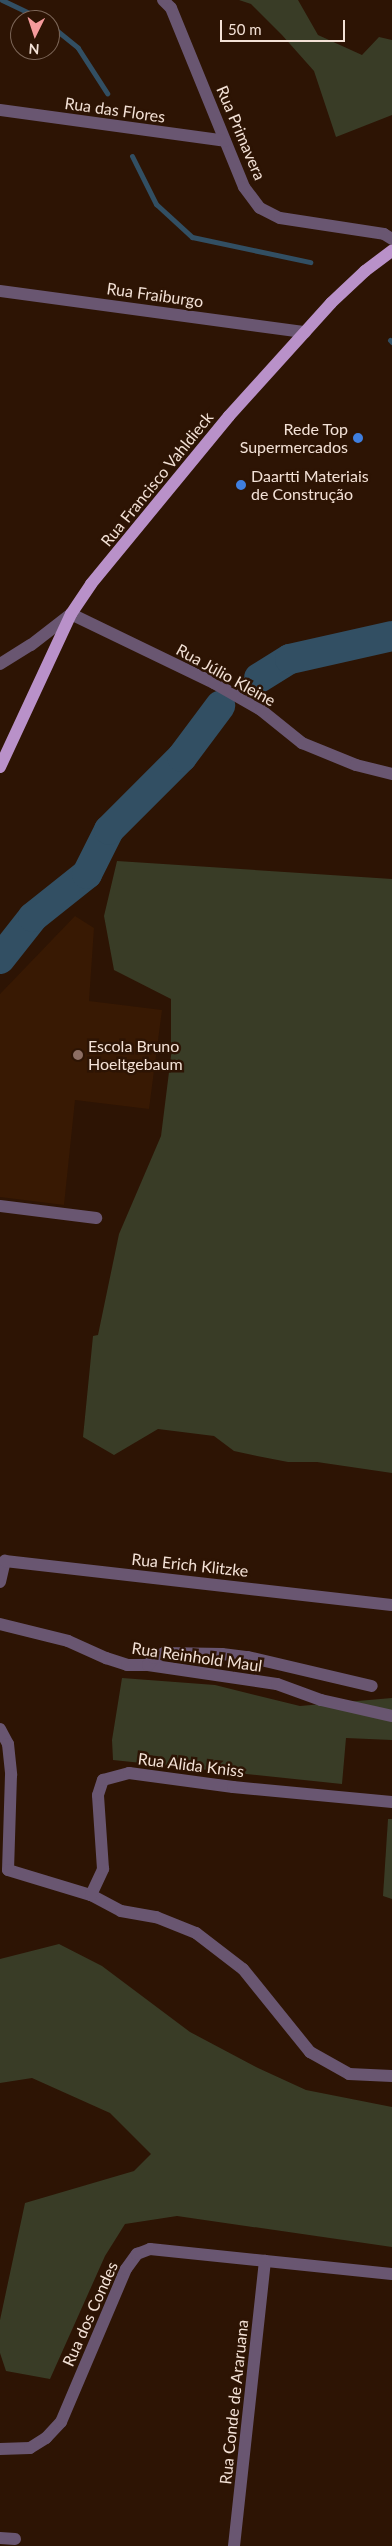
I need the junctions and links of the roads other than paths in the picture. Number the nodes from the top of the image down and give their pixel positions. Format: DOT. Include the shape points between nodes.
graph roads {
  1 [pos="163,0"];
  2 [pos="0,110"];
  3 [pos="226,141"];
  4 [pos="392,239"];
  5 [pos="392,251"];
  6 [pos="0,291"];
  7 [pos="305,332"];
  8 [pos="71,614"];
  9 [pos="0,664"];
  10 [pos="0,767"];
  11 [pos="392,774"];
  12 [pos="0,1206"];
  13 [pos="96,1218"];
  14 [pos="0,1582"];
  15 [pos="392,1605"];
  16 [pos="0,1624"];
  17 [pos="148,1665"];
  18 [pos="372,1686"];
  19 [pos="392,1716"];
  20 [pos="0,1729"];
  21 [pos="392,1802"];
  22 [pos="91,1895"];
  23 [pos="392,2076"];
  24 [pos="265,2261"];
  25 [pos="392,2274"];
  26 [pos="0,2449"];
  27 [pos="0,2538"];
  28 [pos="15,2539"];
  29 [pos="234,2546"];
  1 -- 3 [label="street, Rua Primavera" via="171,8"];
  2 -- 3 [label="street, Rua das Flores"];
  3 -- 4 [label="street, Rua Primavera" via="244,187 260,208 280,218 384,234"];
  5 -- 7 [label="main road, Rua Francisco Vahldieck" via="337,296"];
  6 -- 7 [label="street, Rua Fraiburgo"];
  7 -- 8 [label="main road, Rua Francisco Vahldieck" via="229,416 91,584"];
  8 -- 9 [label="street"];
  8 -- 10 [label="main road, Rua Francisco Vahldieck"];
  8 -- 11 [label="street, Rua Júlio Kleine" via="261,710 302,743 356,766"];
  12 -- 13 [label="street"];
  14 -- 15 [label="street, Rua Erich Klitzke" via="5,1561"];
  16 -- 17 [label="street, Rua Reinhold Maul" via="68,1641 127,1665"];
  17 -- 18 [label="street" via="164,1653 222,1654"];
  17 -- 19 [label="street, Rua Reinhold Maul" via="276,1684 329,1702"];
  20 -- 22 [label="street" via="8,1744 11,1775 8,1870"];
  21 -- 22 [label="street, Rua Alida Kniss" via="232,1787 129,1773 104,1780 98,1795 103,1870"];
  22 -- 23 [label="street" via="121,1911 156,1917 196,1933 222,1951 243,1969 310,2052 349,2074"];
  24 -- 25 [label="street, Rua dos Condes"];
  24 -- 26 [label="street, Rua dos Condes" via="150,2249 137,2254 126,2268 60,2422 46,2438 30,2448"];
  24 -- 29 [label="street, Rua Conde de Araruana"];
  27 -- 28 [label="street"];
}
